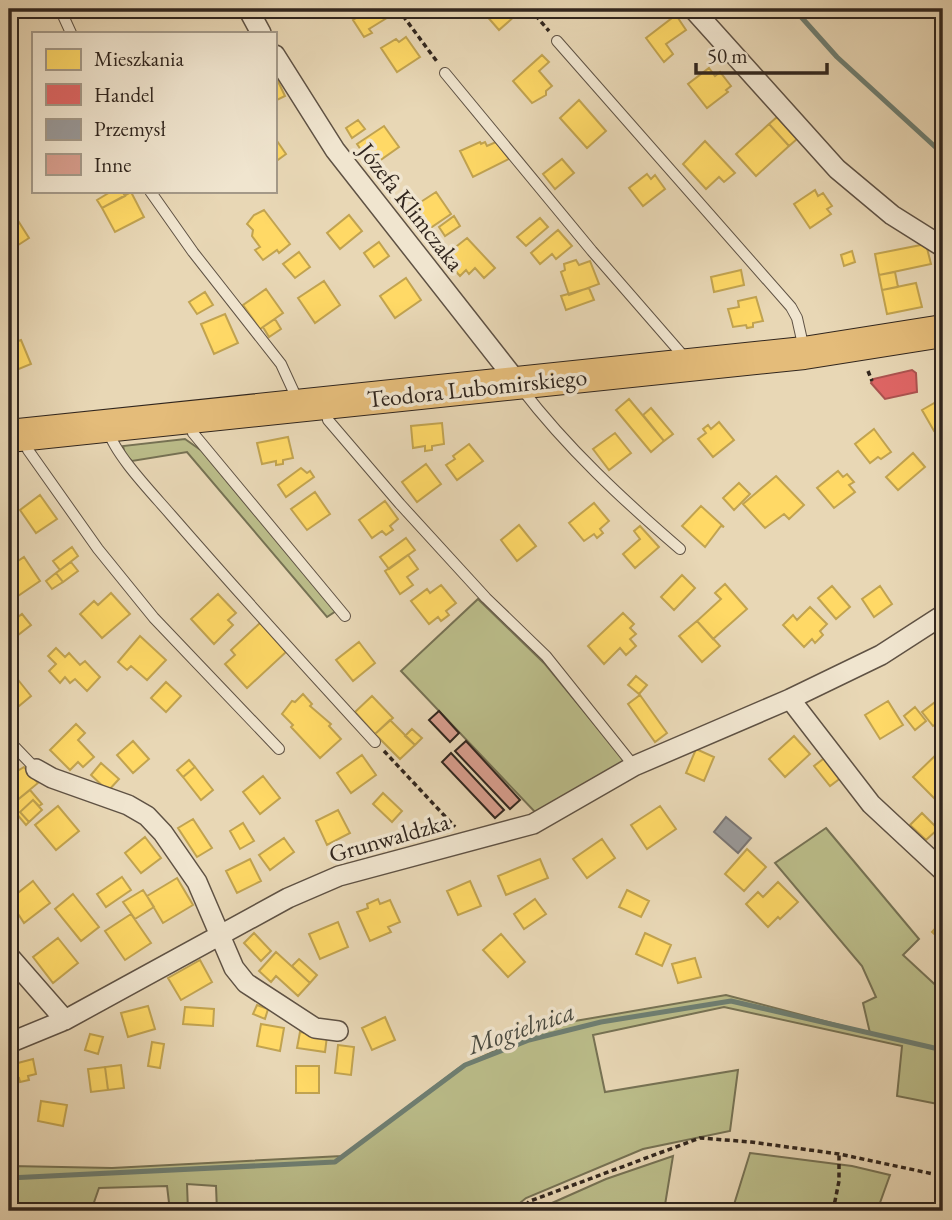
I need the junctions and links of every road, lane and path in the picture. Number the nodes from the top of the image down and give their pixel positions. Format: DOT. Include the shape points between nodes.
graph roads {
  1 [pos="60,9"];
  2 [pos="248,9"];
  3 [pos="398,9"];
  4 [pos="530,9"];
  5 [pos="693,9"];
  6 [pos="71,32"];
  7 [pos="260,32"];
  8 [pos="557,41"];
  9 [pos="276,57"];
  10 [pos="445,73"];
  11 [pos="150,192"];
  12 [pos="943,247"];
  13 [pos="943,331"];
  14 [pos="804,353"];
  15 [pos="691,365"];
  16 [pos="868,371"];
  17 [pos="872,381"];
  18 [pos="518,383"];
  19 [pos="312,405"];
  20 [pos="189,418"];
  21 [pos="107,426"];
  22 [pos="15,436"];
  23 [pos="680,549"];
  24 [pos="943,615"];
  25 [pos="345,616"];
  26 [pos="790,699"];
  27 [pos="9,741"];
  28 [pos="375,742"];
  29 [pos="279,749"];
  30 [pos="634,766"];
  31 [pos="36,769"];
  32 [pos="468,841"];
  33 [pos="943,871"];
  34 [pos="220,936"];
  35 [pos="9,956"];
  36 [pos="65,1020"];
  37 [pos="338,1031"];
  38 [pos="9,1043"];
  39 [pos="839,1154"];
  40 [pos="943,1175"];
  41 [pos="519,1211"];
  42 [pos="833,1211"];
  1 -- 6 [label="lane"];
  2 -- 7 [label="street"];
  3 -- 10 [label="path"];
  4 -- 8 [label="path"];
  5 -- 12 [label="street" via="837,169 892,215"];
  8 -- 14 [label="lane" via="791,307"];
  9 -- 18 [label="street, Józefa Klimczaka" via="335,150"];
  10 -- 15 [label="lane"];
  11 -- 19 [label="lane"];
  13 -- 14 [label="highway, Teodora Lubomirskiego"];
  14 -- 15 [label="highway, Teodora Lubomirskiego"];
  15 -- 18 [label="highway, Teodora Lubomirskiego"];
  16 -- 17 [label="path"];
  18 -- 19 [label="highway, Teodora Lubomirskiego"];
  18 -- 23 [label="lane" via="574,449"];
  19 -- 20 [label="highway, Teodora Lubomirskiego"];
  19 -- 30 [label="lane" via="460,569 546,656"];
  20 -- 21 [label="highway, Teodora Lubomirskiego"];
  20 -- 25 [label="lane" via="193,433"];
  21 -- 22 [label="highway, Teodora Lubomirskiego"];
  21 -- 28 [label="lane" via="111,441 237,592"];
  22 -- 29 [label="lane" via="154,618"];
  24 -- 26 [label="street, Grunwaldzka" via="881,655"];
  26 -- 30 [label="street, Grunwaldzka"];
  26 -- 33 [label="street" via="871,804"];
  27 -- 31 [label="lane"];
  28 -- 32 [label="path"];
  30 -- 32 [label="street, Grunwaldzka" via="533,824"];
  31 -- 34 [label="street" via="147,816 197,882"];
  32 -- 34 [label="street, Grunwaldzka" via="339,876"];
  34 -- 36 [label="street, Grunwaldzka"];
  34 -- 37 [label="street" via="246,983 315,1027"];
  35 -- 36 [label="street"];
  36 -- 38 [label="street, Grunwaldzka"];
  39 -- 40 [label="path"];
  39 -- 41 [label="path" via="700,1138 530,1201"];
  39 -- 42 [label="path"];
}
